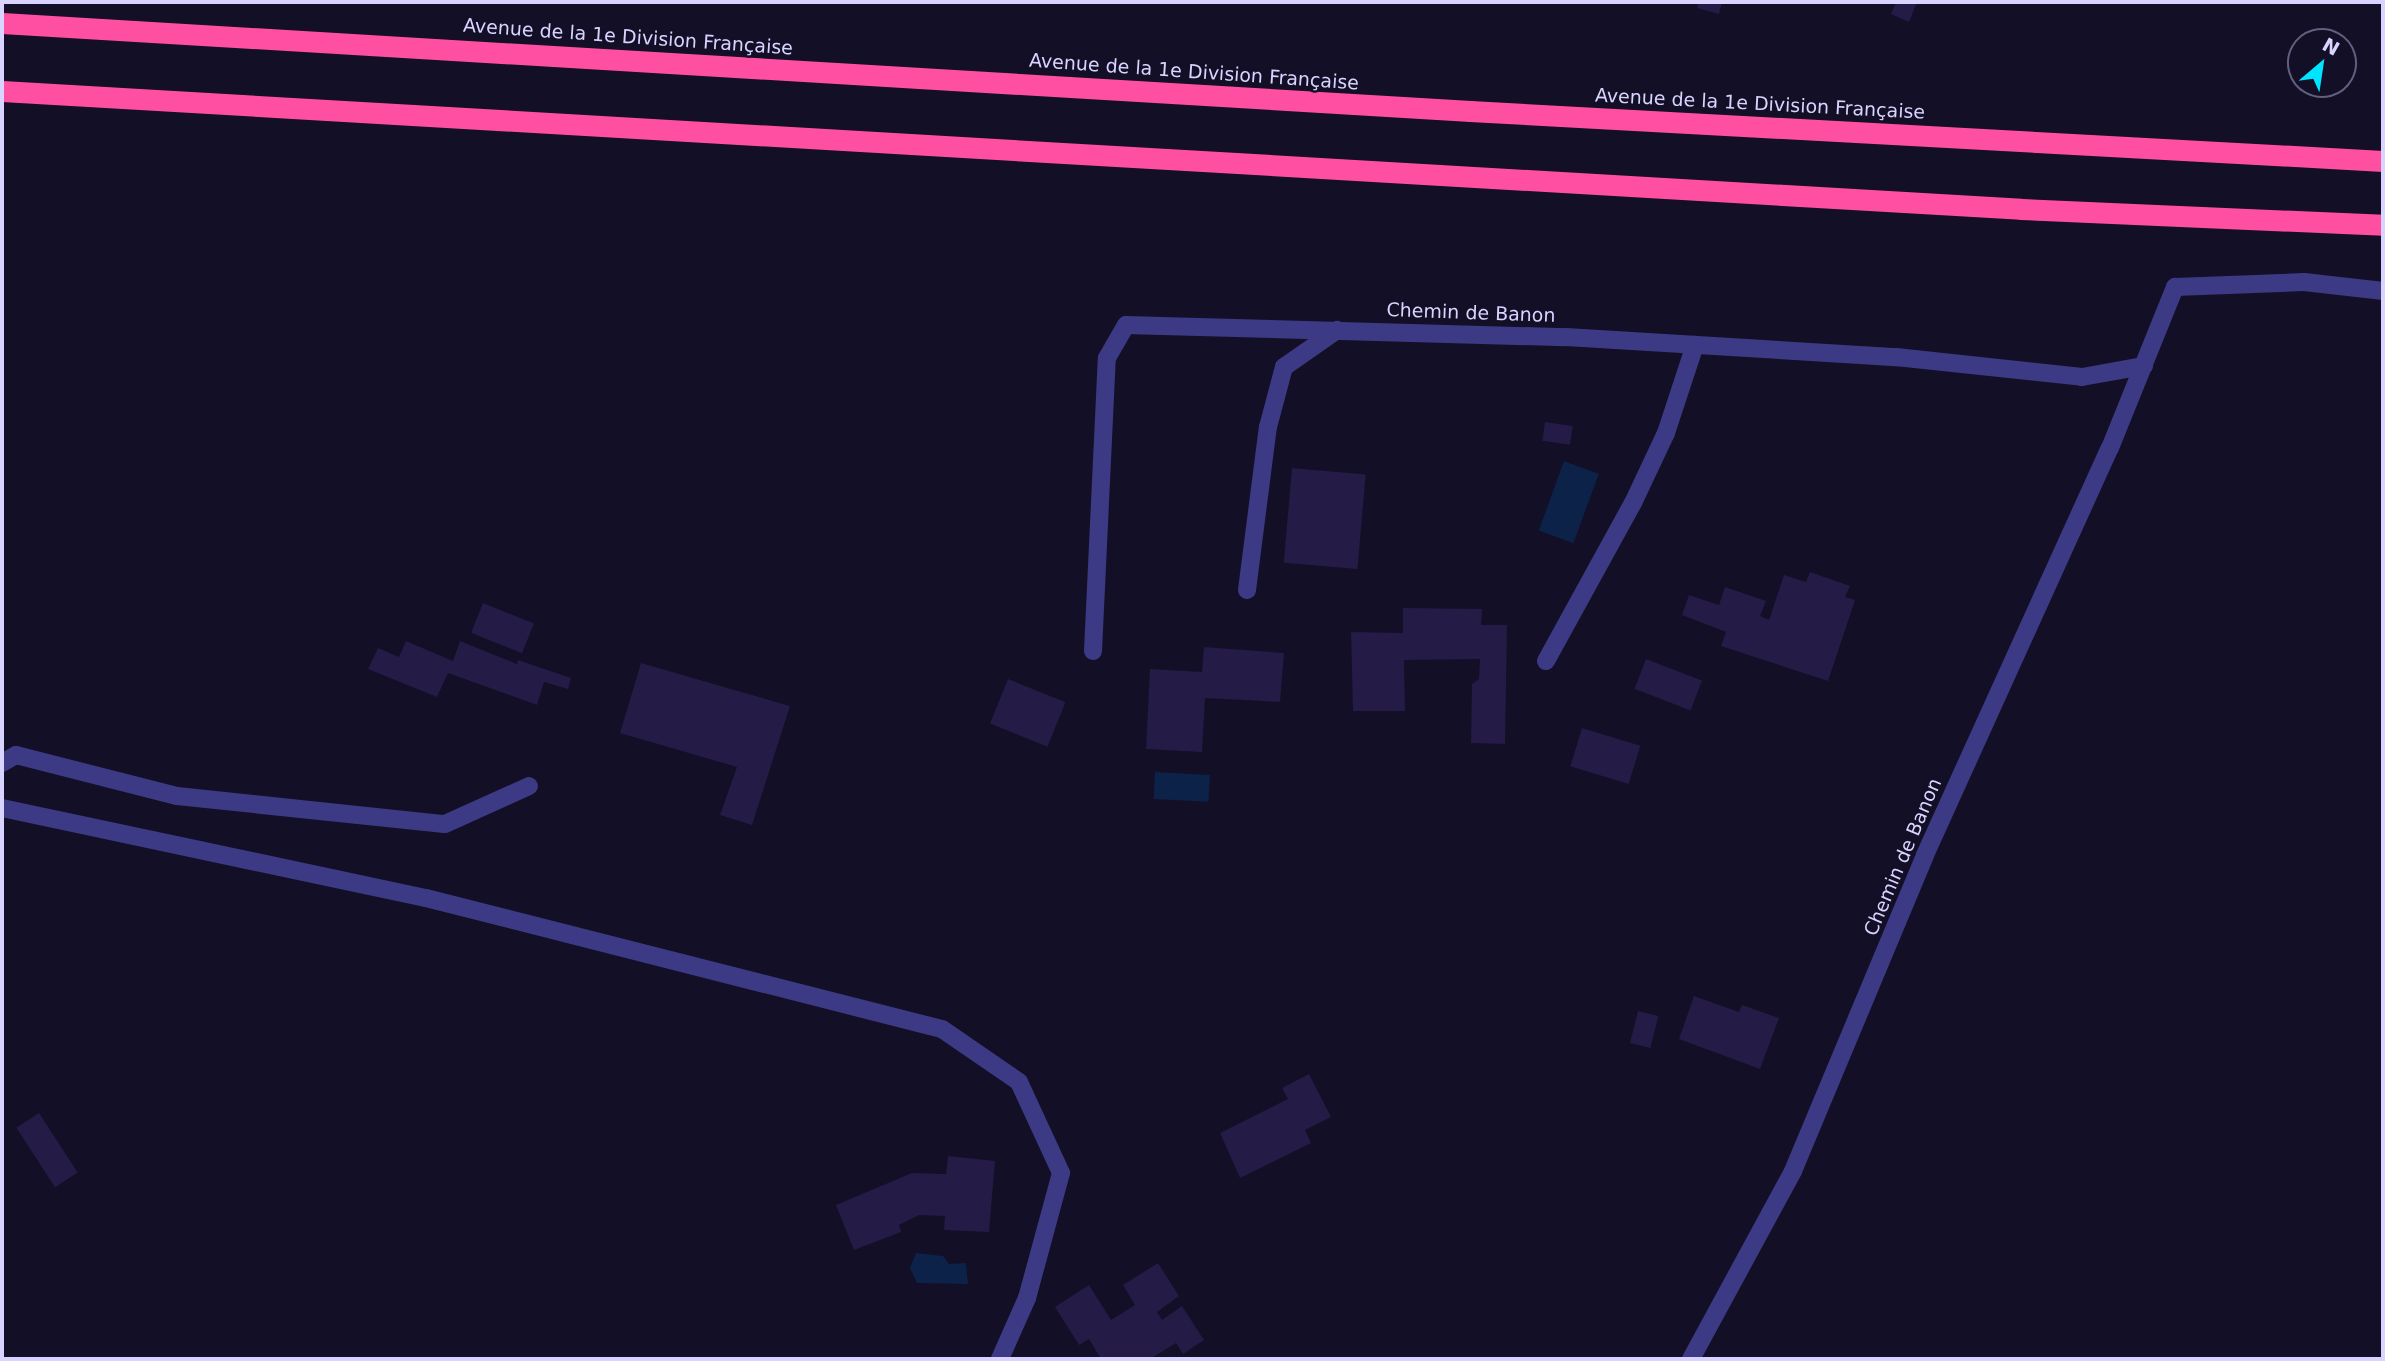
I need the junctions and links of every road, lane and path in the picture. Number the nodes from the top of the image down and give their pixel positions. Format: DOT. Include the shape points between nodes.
graph roads {
  1 [pos="2,23"];
  2 [pos="2,91"];
  3 [pos="2383,160"];
  4 [pos="2383,225"];
  5 [pos="2383,290"];
  6 [pos="1337,330"];
  7 [pos="1695,345"];
  8 [pos="2144,366"];
  9 [pos="1247,590"];
  10 [pos="1093,651"];
  11 [pos="1546,661"];
  12 [pos="2,763"];
  13 [pos="529,786"];
  14 [pos="2,808"];
  15 [pos="1000,1359"];
  16 [pos="1691,1359"];
  1 -- 3 [label="highway, Avenue de la 1e Division Française" via="1470,111"];
  2 -- 4 [label="highway" via="2035,210"];
  5 -- 8 [label="street, Chemin de Banon" via="2304,282 2175,288"];
  6 -- 7 [label="street, Chemin de Banon"];
  6 -- 9 [label="street" via="1284,367 1268,427"];
  6 -- 10 [label="street, Chemin de Banon" via="1126,325 1107,358"];
  7 -- 8 [label="street, Chemin de Banon" via="1896,357 2082,377"];
  7 -- 11 [label="street" via="1666,432 1633,503"];
  8 -- 16 [label="street, Chemin de Banon" via="1925,855 1793,1171"];
  12 -- 13 [label="street" via="16,755 177,796 445,824"];
  14 -- 15 [label="street" via="426,898 942,1029 1019,1082 1061,1172 1027,1298"];
}
